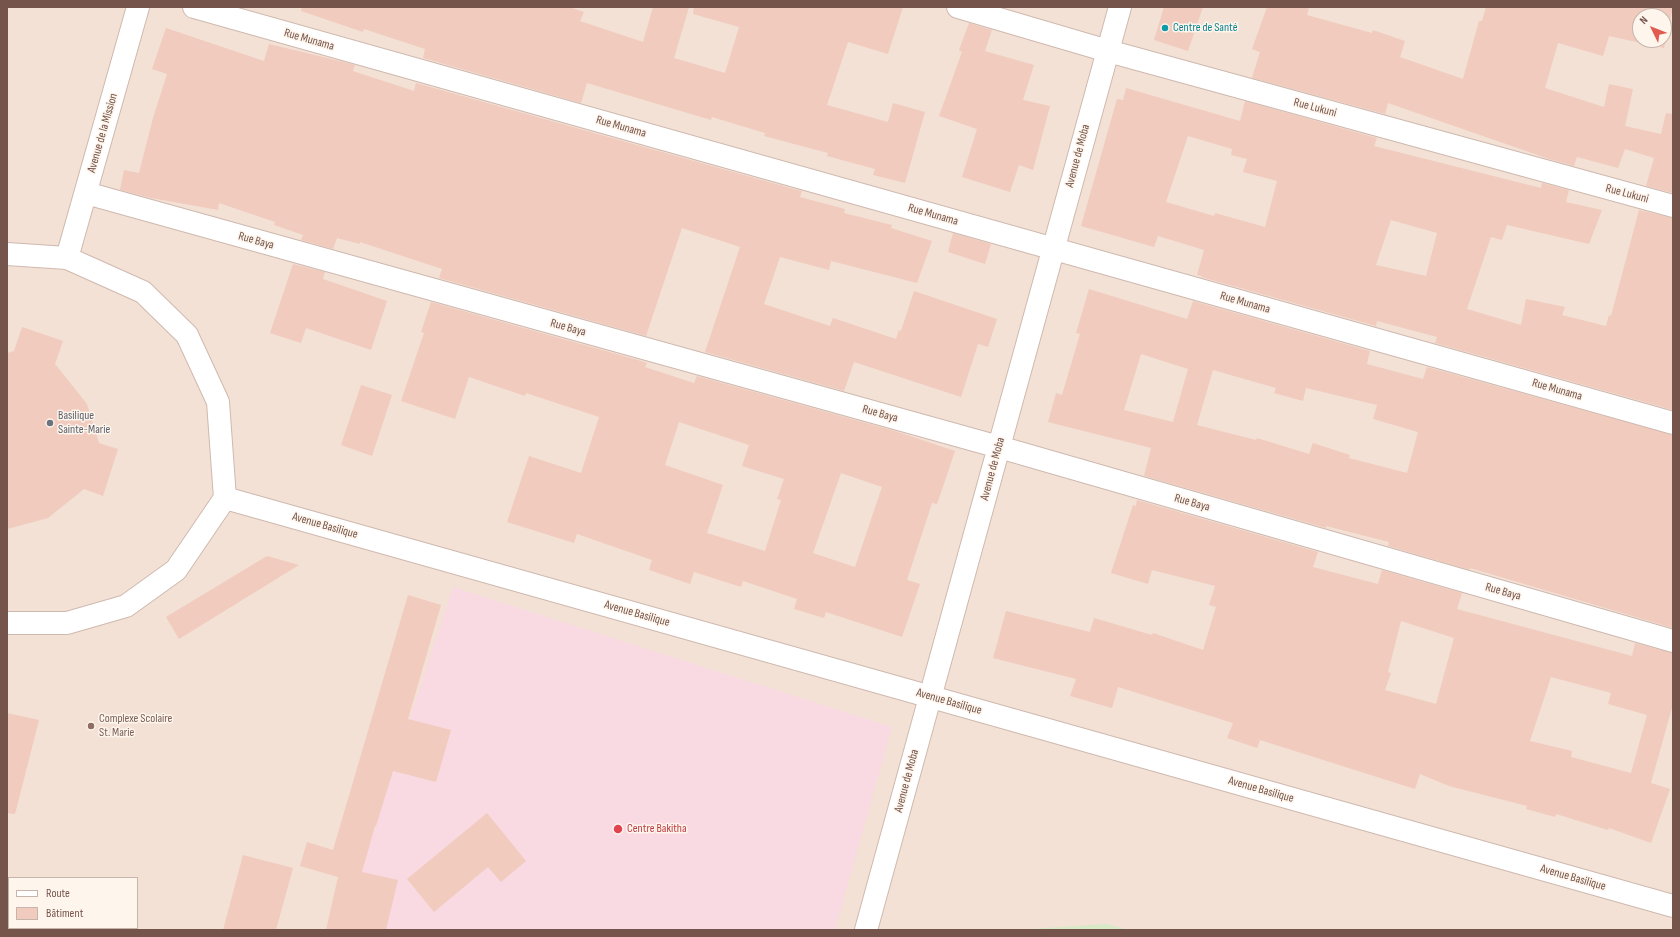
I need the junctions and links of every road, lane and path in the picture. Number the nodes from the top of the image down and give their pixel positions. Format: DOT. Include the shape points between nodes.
graph roads {
  1 [pos="138,7"];
  2 [pos="194,7"];
  3 [pos="958,7"];
  4 [pos="1120,7"];
  5 [pos="1108,51"];
  6 [pos="86,193"];
  7 [pos="1673,206"];
  8 [pos="1053,248"];
  9 [pos="7,254"];
  10 [pos="67,258"];
  11 [pos="1673,423"];
  12 [pos="999,447"];
  13 [pos="225,498"];
  14 [pos="7,623"];
  15 [pos="1673,641"];
  16 [pos="930,697"];
  17 [pos="1673,906"];
  18 [pos="866,930"];
  1 -- 6 [label="street, Avenue de la Mission"];
  2 -- 8 [label="street, Rue Munama"];
  3 -- 5 [label="street, Rue Lukuni"];
  4 -- 5 [label="street, Avenue de Moba"];
  5 -- 7 [label="street, Rue Lukuni"];
  5 -- 8 [label="street, Avenue de Moba"];
  6 -- 10 [label="street, Avenue de la Mission"];
  6 -- 12 [label="street, Rue Baya"];
  8 -- 11 [label="street, Rue Munama"];
  8 -- 12 [label="street, Avenue de Moba"];
  9 -- 10 [label="street"];
  10 -- 13 [label="street" via="143,292 187,336 218,402"];
  12 -- 15 [label="street, Rue Baya"];
  12 -- 16 [label="street, Avenue de Moba"];
  13 -- 14 [label="street" via="176,570 126,606 66,623"];
  13 -- 16 [label="street, Avenue Basilique"];
  16 -- 17 [label="street, Avenue Basilique"];
  16 -- 18 [label="street, Avenue de Moba"];
}
